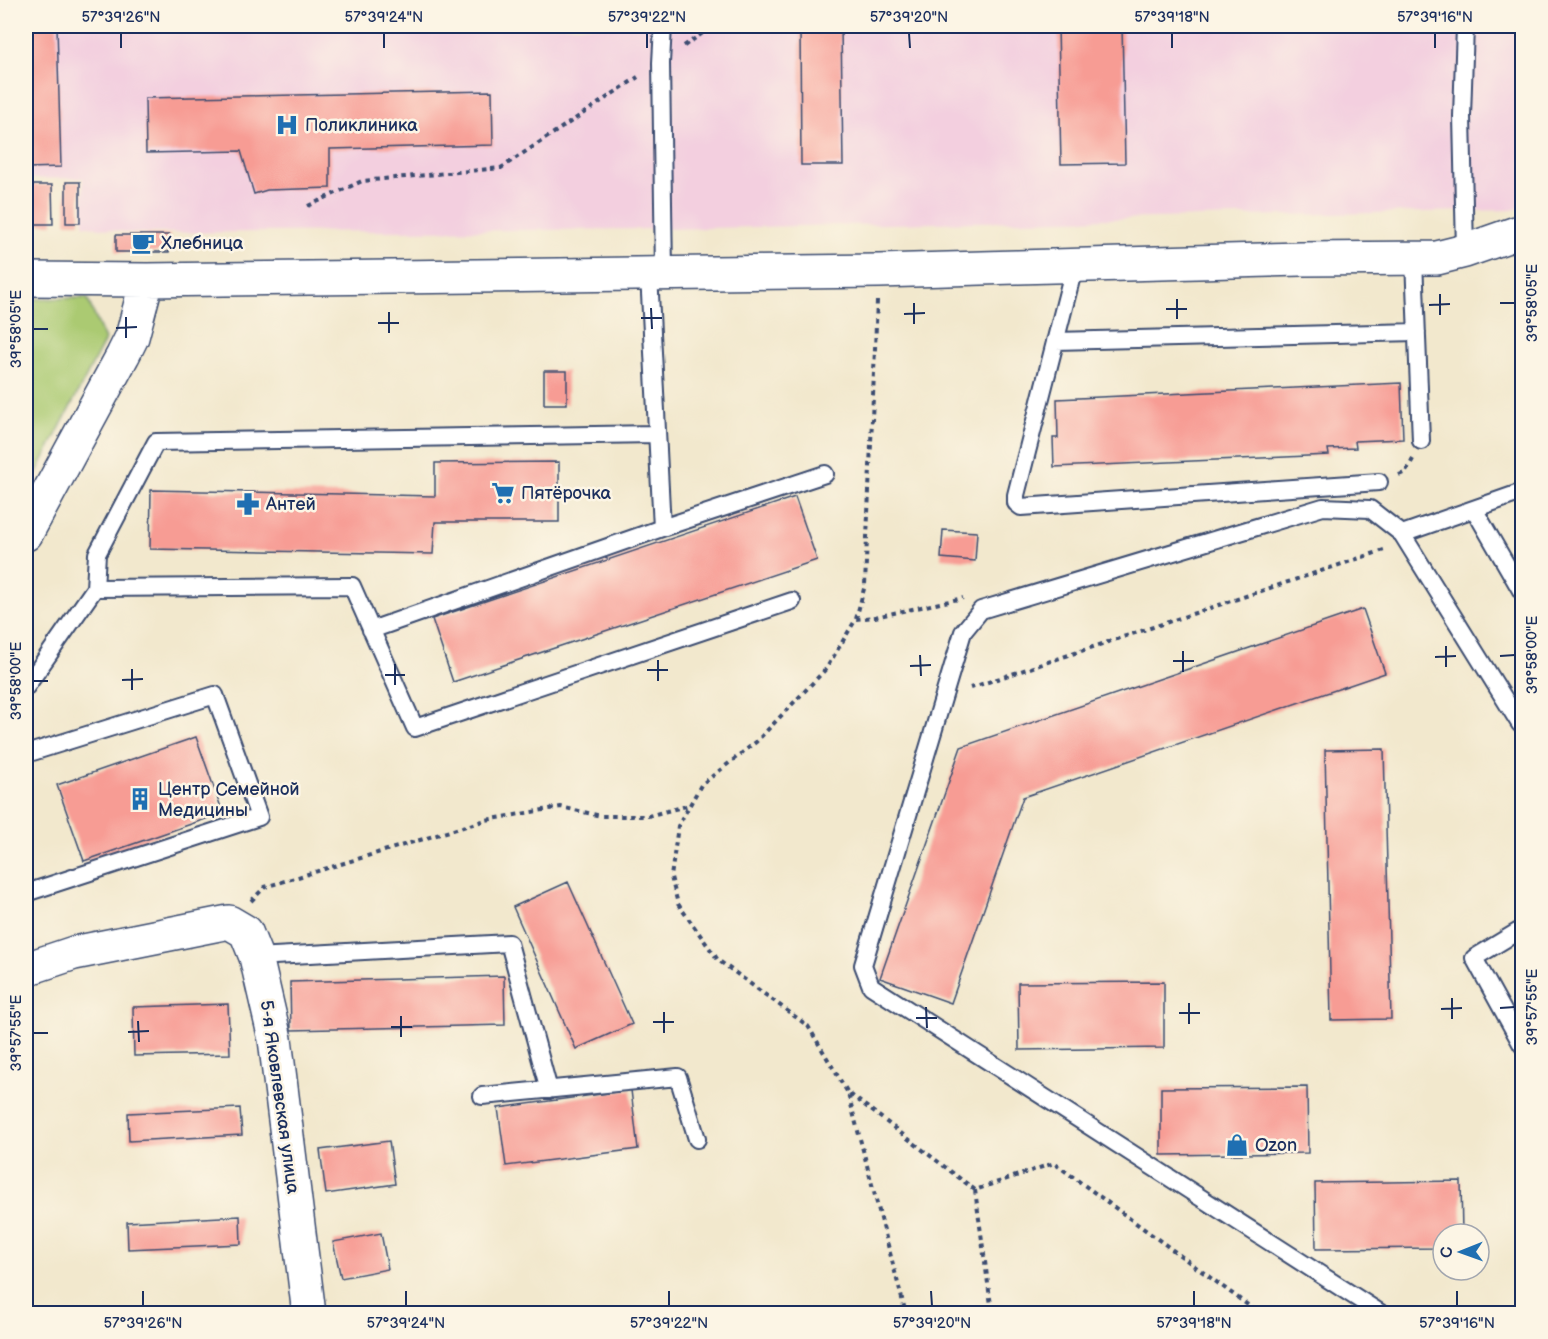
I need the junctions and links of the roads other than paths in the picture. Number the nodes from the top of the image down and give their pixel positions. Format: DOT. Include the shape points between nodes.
graph roads {
  1 [pos="663,26"];
  2 [pos="1465,26"];
  3 [pos="1522,231"];
  4 [pos="1466,251"];
  5 [pos="1414,259"];
  6 [pos="1075,264"];
  7 [pos="656,274"];
  8 [pos="26,279"];
  9 [pos="147,280"];
  10 [pos="1417,332"];
  11 [pos="1056,341"];
  12 [pos="656,434"];
  13 [pos="1422,441"];
  14 [pos="825,474"];
  15 [pos="1379,482"];
  16 [pos="1522,492"];
  17 [pos="1474,509"];
  18 [pos="662,528"];
  19 [pos="26,534"];
  20 [pos="1405,538"];
  21 [pos="95,588"];
  22 [pos="1522,592"];
  23 [pos="792,601"];
  24 [pos="371,630"];
  25 [pos="26,687"];
  26 [pos="1522,723"];
  27 [pos="26,754"];
  28 [pos="26,893"];
  29 [pos="1522,929"];
  30 [pos="256,957"];
  31 [pos="26,969"];
  32 [pos="1522,1045"];
  33 [pos="549,1090"];
  34 [pos="482,1096"];
  35 [pos="697,1138"];
  36 [pos="309,1314"];
  37 [pos="1382,1314"];
  1 -- 7 [label="lane"];
  2 -- 4 [label="lane" via="1462,116"];
  3 -- 4 [label="street"];
  4 -- 5 [label="street"];
  5 -- 6 [label="street"];
  5 -- 10 [label="lane"];
  6 -- 7 [label="street"];
  6 -- 11 [label="lane"];
  7 -- 9 [label="street"];
  7 -- 12 [label="lane"];
  8 -- 9 [label="street"];
  9 -- 19 [label="street" via="132,337"];
  10 -- 11 [label="lane"];
  10 -- 13 [label="lane"];
  11 -- 15 [label="lane" via="1016,495 1016,503 1022,507"];
  12 -- 18 [label="lane"];
  12 -- 21 [label="lane" via="156,442 97,554"];
  14 -- 18 [label="lane"];
  16 -- 17 [label="lane"];
  17 -- 20 [label="lane"];
  17 -- 22 [label="lane"];
  18 -- 24 [label="lane"];
  20 -- 26 [label="lane"];
  20 -- 37 [label="lane" via="1370,509 1323,507 981,610 963,632 862,965 871,986"];
  21 -- 24 [label="lane" via="352,586"];
  21 -- 25 [label="lane"];
  23 -- 24 [label="lane" via="415,728"];
  27 -- 28 [label="lane" via="215,695 259,817"];
  29 -- 32 [label="lane" via="1474,958"];
  30 -- 31 [label="street, 5-я Яковлевская улица" via="246,932 229,922 74,953"];
  30 -- 33 [label="lane" via="509,943"];
  30 -- 36 [label="street, 5-я Яковлевская улица" via="275,1039"];
  33 -- 34 [label="lane"];
  33 -- 35 [label="lane" via="678,1077"];
}
